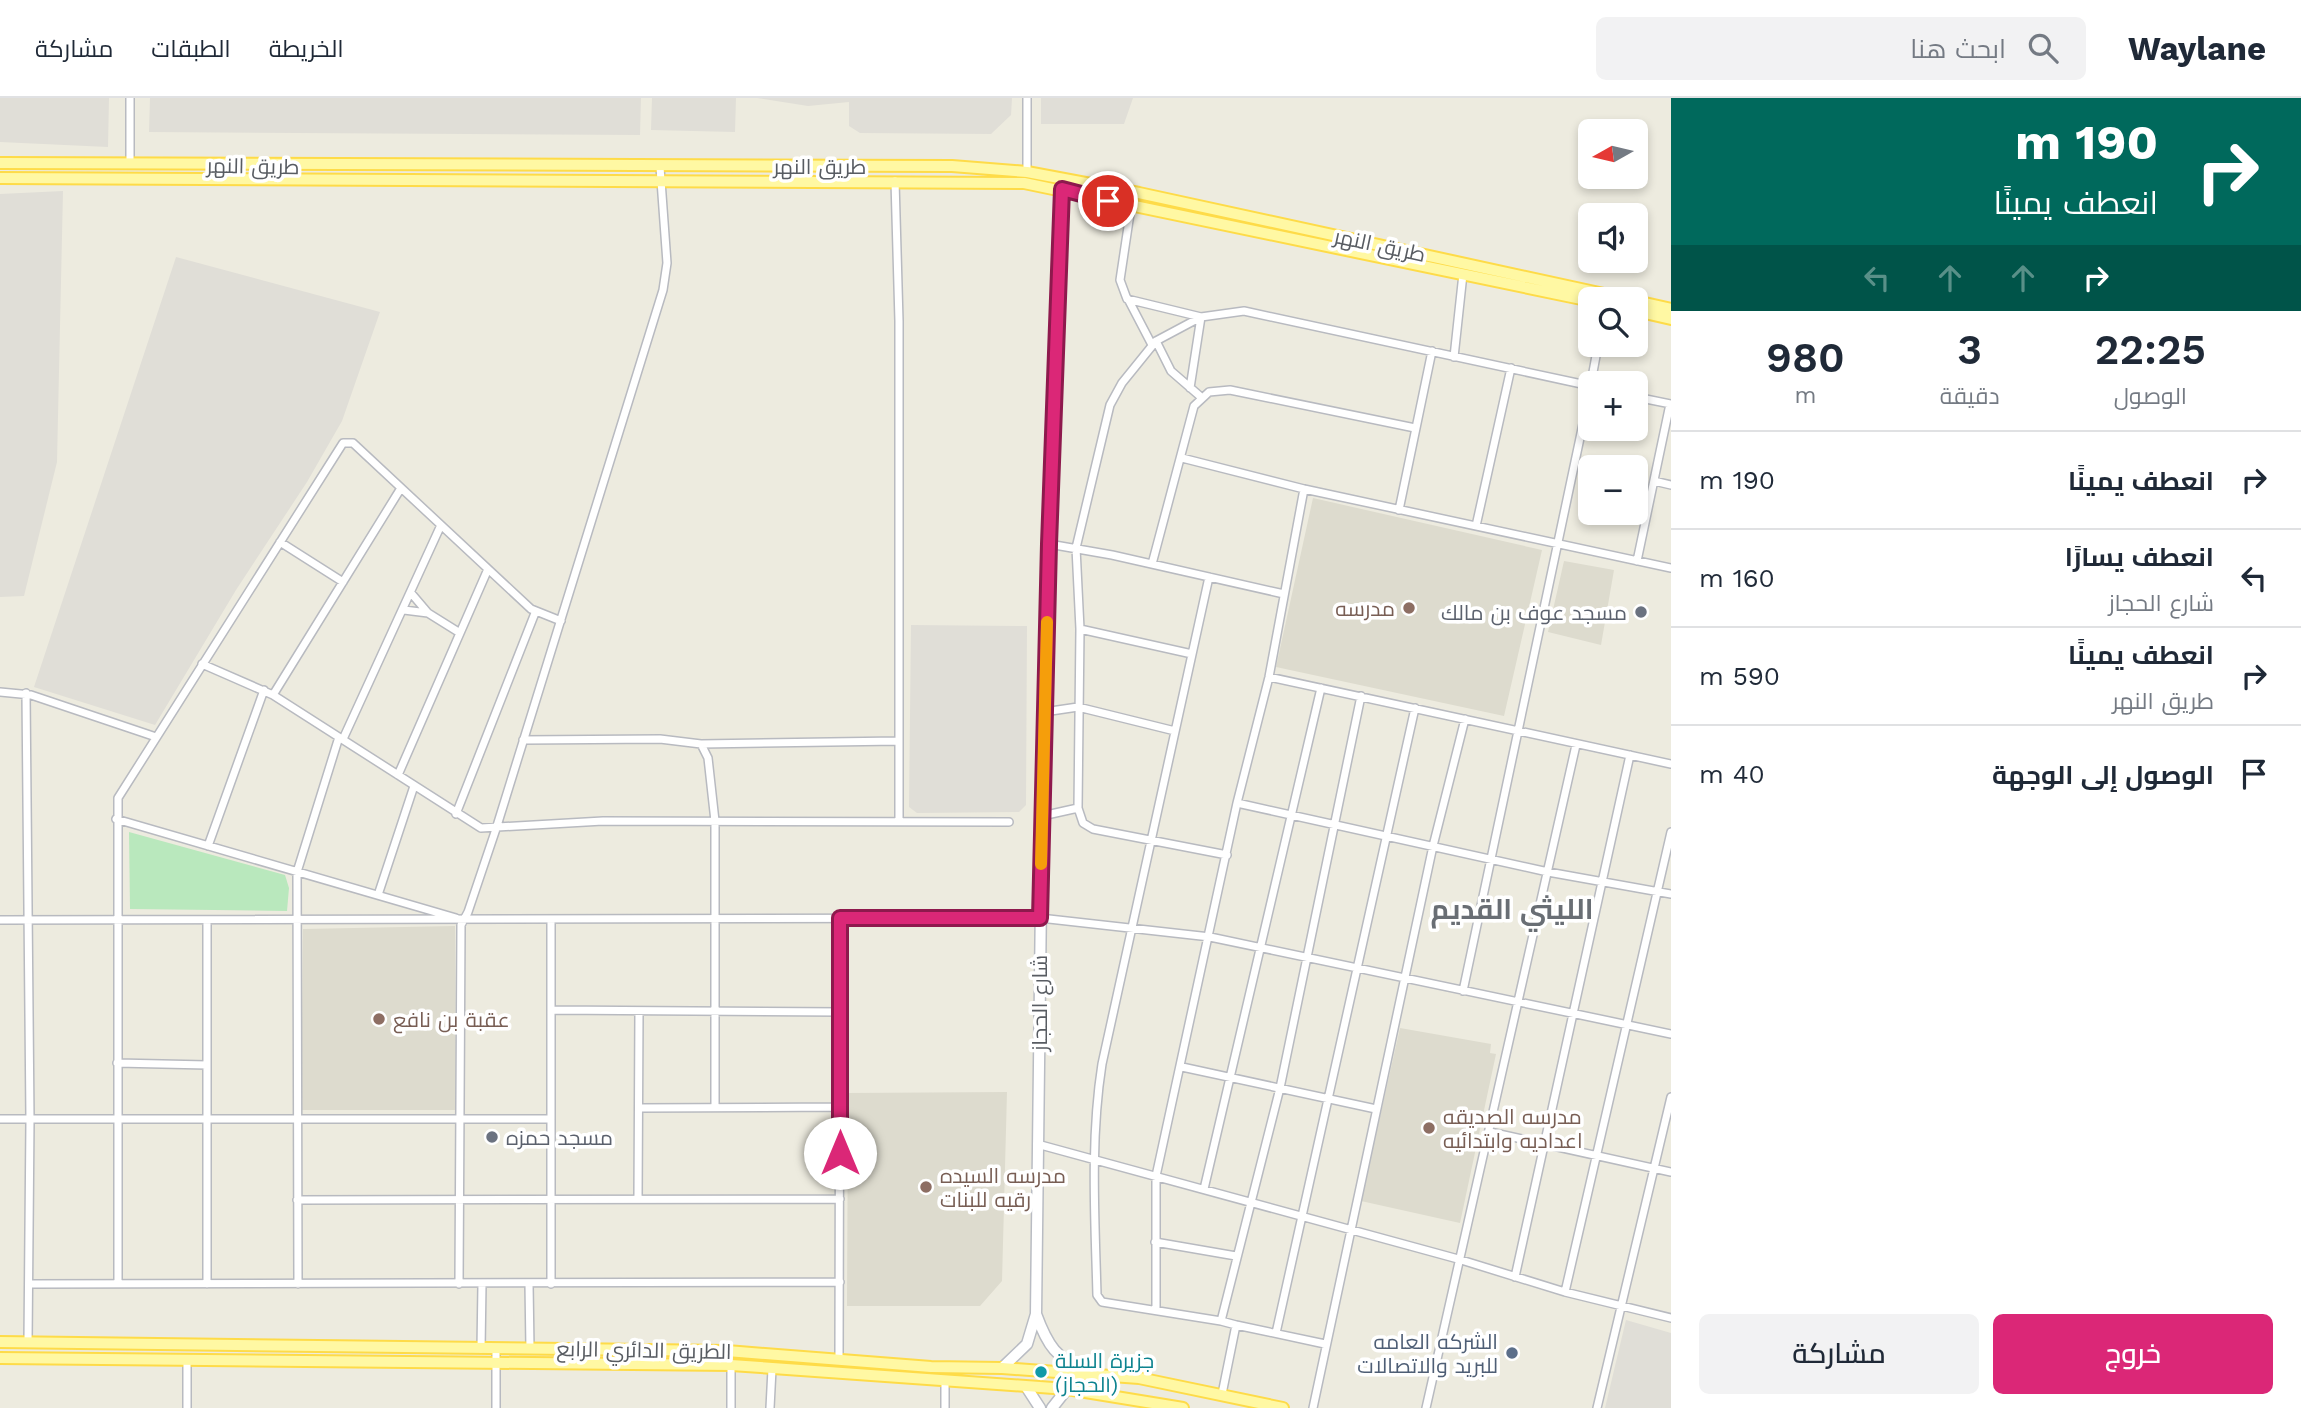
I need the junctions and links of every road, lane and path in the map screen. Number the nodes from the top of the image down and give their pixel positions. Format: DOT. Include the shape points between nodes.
graph roads {
  1 [pos="130,98"];
  2 [pos="1027,98"];
  3 [pos="0,163"];
  4 [pos="130,164"];
  5 [pos="660,167"];
  6 [pos="1027,172"];
  7 [pos="0,178"];
  8 [pos="661,181"];
  9 [pos="895,181"];
  10 [pos="1062,189"];
  11 [pos="1131,207"];
  12 [pos="1462,274"];
  13 [pos="1578,288"];
  14 [pos="1578,298"];
  15 [pos="1127,299"];
  16 [pos="1648,304"];
  17 [pos="1671,309"];
  18 [pos="1648,314"];
  19 [pos="1201,317"];
  20 [pos="1671,319"];
  21 [pos="1154,343"];
  22 [pos="1432,351"];
  23 [pos="1454,357"];
  24 [pos="1511,368"];
  25 [pos="1578,382"];
  26 [pos="1190,388"];
  27 [pos="1201,397"];
  28 [pos="1648,399"];
  29 [pos="1670,404"];
  30 [pos="1415,428"];
  31 [pos="1579,441"];
  32 [pos="1182,458"];
  33 [pos="1654,481"];
  34 [pos="1671,485"];
  35 [pos="401,488"];
  36 [pos="1304,489"];
  37 [pos="1399,510"];
  38 [pos="441,525"];
  39 [pos="1476,526"];
  40 [pos="280,542"];
  41 [pos="1049,544"];
  42 [pos="1557,545"];
  43 [pos="1076,548"];
  44 [pos="1637,561"];
  45 [pos="1152,564"];
  46 [pos="1671,568"];
  47 [pos="488,569"];
  48 [pos="1209,577"];
  49 [pos="343,582"];
  50 [pos="411,593"];
  51 [pos="1284,594"];
  52 [pos="404,610"];
  53 [pos="428,612"];
  54 [pos="535,613"];
  55 [pos="561,621"];
  56 [pos="1080,629"];
  57 [pos="460,633"];
  58 [pos="1192,654"];
  59 [pos="202,664"];
  60 [pos="1269,677"];
  61 [pos="1321,688"];
  62 [pos="264,690"];
  63 [pos="0,692"];
  64 [pos="26,694"];
  65 [pos="273,695"];
  66 [pos="1361,696"];
  67 [pos="1078,707"];
  68 [pos="1415,708"];
  69 [pos="1044,712"];
  70 [pos="1465,719"];
  71 [pos="1175,731"];
  72 [pos="1518,731"];
  73 [pos="156,737"];
  74 [pos="341,738"];
  75 [pos="523,740"];
  76 [pos="898,741"];
  77 [pos="701,744"];
  78 [pos="1576,745"];
  79 [pos="1630,755"];
  80 [pos="1671,764"];
  81 [pos="398,775"];
  82 [pos="414,786"];
  83 [pos="1237,803"];
  84 [pos="1078,808"];
  85 [pos="456,814"];
  86 [pos="1042,816"];
  87 [pos="1290,816"];
  88 [pos="116,819"];
  89 [pos="715,821"];
  90 [pos="899,821"];
  91 [pos="1009,822"];
  92 [pos="1333,826"];
  93 [pos="496,828"];
  94 [pos="1671,832"];
  95 [pos="1386,837"];
  96 [pos="1151,842"];
  97 [pos="208,846"];
  98 [pos="1433,846"];
  99 [pos="1227,855"];
  100 [pos="1490,859"];
  101 [pos="297,872"];
  102 [pos="1548,873"];
  103 [pos="1603,882"];
  104 [pos="1656,891"];
  105 [pos="1671,894"];
  106 [pos="378,895"];
  107 [pos="714,917"];
  108 [pos="840,918"];
  109 [pos="1040,918"];
  110 [pos="29,919"];
  111 [pos="117,919"];
  112 [pos="551,919"];
  113 [pos="0,920"];
  114 [pos="207,920"];
  115 [pos="463,920"];
  116 [pos="298,921"];
  117 [pos="1131,928"];
  118 [pos="1210,937"];
  119 [pos="1262,947"];
  120 [pos="1305,957"];
  121 [pos="1358,968"];
  122 [pos="1406,979"];
  123 [pos="1463,991"];
  124 [pos="1518,1002"];
  125 [pos="551,1010"];
  126 [pos="713,1011"];
  127 [pos="639,1012"];
  128 [pos="841,1012"];
  129 [pos="1573,1015"];
  130 [pos="1627,1025"];
  131 [pos="1671,1034"];
  132 [pos="117,1063"];
  133 [pos="207,1065"];
  134 [pos="1182,1067"];
  135 [pos="1230,1078"];
  136 [pos="1280,1088"];
  137 [pos="1671,1097"];
  138 [pos="1328,1098"];
  139 [pos="715,1107"];
  140 [pos="841,1107"];
  141 [pos="639,1108"];
  142 [pos="1376,1109"];
  143 [pos="0,1119"];
  144 [pos="207,1119"];
  145 [pos="296,1119"];
  146 [pos="460,1119"];
  147 [pos="551,1119"];
  148 [pos="30,1120"];
  149 [pos="118,1120"];
  150 [pos="1490,1132"];
  151 [pos="1037,1144"];
  152 [pos="1544,1145"];
  153 [pos="1598,1156"];
  154 [pos="1096,1161"];
  155 [pos="1653,1168"];
  156 [pos="1671,1172"];
  157 [pos="1156,1177"];
  158 [pos="1204,1189"];
  159 [pos="460,1199"];
  160 [pos="551,1199"];
  161 [pos="638,1199"];
  162 [pos="840,1199"];
  163 [pos="296,1200"];
  164 [pos="1250,1203"];
  165 [pos="1302,1217"];
  166 [pos="1350,1231"];
  167 [pos="1155,1242"];
  168 [pos="1236,1256"];
  169 [pos="1458,1259"];
  170 [pos="1514,1277"];
  171 [pos="840,1282"];
  172 [pos="30,1284"];
  173 [pos="118,1284"];
  174 [pos="207,1284"];
  175 [pos="298,1284"];
  176 [pos="459,1284"];
  177 [pos="482,1284"];
  178 [pos="529,1284"];
  179 [pos="551,1284"];
  180 [pos="1564,1292"];
  181 [pos="1621,1307"];
  182 [pos="1156,1310"];
  183 [pos="1036,1314"];
  184 [pos="1671,1318"];
  185 [pos="1221,1321"];
  186 [pos="1236,1325"];
  187 [pos="1276,1333"];
  188 [pos="0,1342"];
  189 [pos="28,1342"];
  190 [pos="1325,1344"];
  191 [pos="481,1349"];
  192 [pos="496,1349"];
  193 [pos="530,1349"];
  194 [pos="0,1358"];
  195 [pos="839,1359"];
  196 [pos="187,1361"];
  197 [pos="496,1363"];
  198 [pos="731,1365"];
  199 [pos="772,1368"];
  200 [pos="1002,1368"];
  201 [pos="1087,1373"];
  202 [pos="945,1380"];
  203 [pos="1027,1388"];
  204 [pos="1067,1388"];
  205 [pos="1222,1394"];
  206 [pos="187,1408"];
  207 [pos="496,1408"];
  208 [pos="731,1408"];
  209 [pos="770,1408"];
  210 [pos="945,1408"];
  211 [pos="1040,1408"];
  212 [pos="1052,1408"];
  213 [pos="1182,1408"];
  214 [pos="1283,1408"];
  215 [pos="1313,1408"];
  216 [pos="1426,1408"];
  217 [pos="1597,1408"];
  1 -- 4 [label="street"];
  2 -- 6 [label="street"];
  3 -- 4 [label="main road, طريق النهر"];
  4 -- 5 [label="main road, طريق النهر"];
  5 -- 6 [label="main road, طريق النهر" via="952,166"];
  5 -- 8 [label="street"];
  6 -- 13 [label="main road, طريق النهر"];
  7 -- 8 [label="main road, طريق النهر"];
  8 -- 9 [label="main road, طريق النهر"];
  8 -- 55 [label="street" via="667,264 663,290"];
  9 -- 10 [label="main road, طريق النهر" via="1024,183"];
  9 -- 76 [label="street"];
  10 -- 11 [label="main road, طريق النهر"];
  10 -- 41 [label="main road, شارع الحجاز"];
  11 -- 12 [label="main road, طريق النهر"];
  11 -- 15 [label="street" via="1120,280"];
  12 -- 14 [label="main road, طريق النهر"];
  12 -- 23 [label="street"];
  15 -- 19 [label="street"];
  15 -- 21 [label="street"];
  16 -- 17 [label="main road"];
  18 -- 20 [label="main road"];
  19 -- 21 [label="street"];
  19 -- 22 [label="street" via="1258,311"];
  19 -- 26 [label="street"];
  21 -- 26 [label="street" via="1171,371"];
  21 -- 43 [label="street" via="1110,405"];
  22 -- 23 [label="street"];
  22 -- 30 [label="street"];
  23 -- 24 [label="street"];
  24 -- 25 [label="street"];
  24 -- 39 [label="street"];
  26 -- 27 [label="street"];
  27 -- 30 [label="street" via="1230,390"];
  27 -- 32 [label="street" via="1194,406"];
  28 -- 29 [label="street"];
  29 -- 33 [label="street"];
  30 -- 37 [label="street"];
  31 -- 42 [label="street"];
  32 -- 36 [label="street"];
  32 -- 45 [label="street"];
  33 -- 34 [label="street"];
  33 -- 44 [label="street"];
  35 -- 38 [label="street"];
  35 -- 40 [label="street" via="353,443 345,441"];
  35 -- 49 [label="street"];
  36 -- 37 [label="street"];
  36 -- 51 [label="street"];
  37 -- 39 [label="street"];
  38 -- 47 [label="street"];
  38 -- 50 [label="street"];
  39 -- 42 [label="street"];
  40 -- 49 [label="street"];
  40 -- 59 [label="street"];
  41 -- 43 [label="street"];
  41 -- 69 [label="main road, شارع الحجاز"];
  42 -- 44 [label="street"];
  42 -- 72 [label="street"];
  43 -- 45 [label="street"];
  43 -- 56 [label="street"];
  44 -- 46 [label="street"];
  45 -- 48 [label="street"];
  47 -- 54 [label="street"];
  47 -- 57 [label="street"];
  48 -- 51 [label="street"];
  48 -- 58 [label="street"];
  49 -- 65 [label="street"];
  50 -- 52 [label="street"];
  50 -- 53 [label="street"];
  51 -- 60 [label="street"];
  52 -- 53 [label="street"];
  52 -- 74 [label="street"];
  53 -- 57 [label="street"];
  54 -- 55 [label="street"];
  54 -- 85 [label="street"];
  55 -- 75 [label="street"];
  56 -- 58 [label="street"];
  56 -- 67 [label="street"];
  57 -- 81 [label="street"];
  58 -- 71 [label="street"];
  59 -- 62 [label="street"];
  59 -- 73 [label="street"];
  60 -- 61 [label="street"];
  60 -- 83 [label="street"];
  61 -- 66 [label="street"];
  61 -- 87 [label="street"];
  62 -- 65 [label="street"];
  62 -- 97 [label="street"];
  63 -- 64 [label="street"];
  64 -- 73 [label="street"];
  64 -- 110 [label="street"];
  65 -- 74 [label="street"];
  66 -- 68 [label="street"];
  66 -- 92 [label="street"];
  67 -- 69 [label="street"];
  67 -- 71 [label="street"];
  67 -- 84 [label="street"];
  68 -- 70 [label="street"];
  68 -- 95 [label="street"];
  69 -- 86 [label="main road, شارع الحجاز"];
  70 -- 72 [label="street"];
  70 -- 98 [label="street"];
  71 -- 96 [label="street"];
  72 -- 78 [label="street"];
  72 -- 100 [label="street"];
  73 -- 88 [label="street" via="119,795"];
  74 -- 81 [label="street"];
  74 -- 101 [label="street"];
  75 -- 77 [label="street" via="660,739"];
  75 -- 93 [label="street"];
  76 -- 77 [label="street"];
  76 -- 90 [label="street"];
  77 -- 89 [label="street" via="708,758"];
  78 -- 79 [label="street"];
  78 -- 102 [label="street"];
  79 -- 80 [label="street"];
  79 -- 103 [label="street"];
  81 -- 82 [label="street"];
  82 -- 85 [label="street"];
  82 -- 106 [label="street"];
  83 -- 87 [label="street"];
  83 -- 99 [label="street"];
  84 -- 86 [label="street"];
  84 -- 96 [label="street" via="1087,827"];
  85 -- 93 [label="street" via="473,825"];
  86 -- 109 [label="main road, شارع الحجاز"];
  87 -- 92 [label="street"];
  87 -- 119 [label="street"];
  88 -- 97 [label="street"];
  88 -- 111 [label="street"];
  89 -- 90 [label="street"];
  89 -- 93 [label="street" via="603,821"];
  89 -- 107 [label="street"];
  90 -- 91 [label="street"];
  92 -- 95 [label="street"];
  92 -- 120 [label="street"];
  93 -- 115 [label="street"];
  94 -- 104 [label="street"];
  95 -- 98 [label="street"];
  95 -- 121 [label="street"];
  96 -- 99 [label="street"];
  96 -- 117 [label="street"];
  97 -- 101 [label="street"];
  98 -- 100 [label="street"];
  98 -- 122 [label="street"];
  99 -- 118 [label="street"];
  100 -- 102 [label="street"];
  100 -- 123 [label="street"];
  101 -- 106 [label="street"];
  101 -- 116 [label="street"];
  102 -- 103 [label="street"];
  102 -- 124 [label="street"];
  103 -- 104 [label="street"];
  103 -- 129 [label="street"];
  104 -- 105 [label="street"];
  104 -- 130 [label="street"];
  106 -- 115 [label="street"];
  107 -- 108 [label="street"];
  107 -- 112 [label="street"];
  107 -- 126 [label="street"];
  108 -- 109 [label="street"];
  108 -- 128 [label="street"];
  109 -- 117 [label="street"];
  109 -- 151 [label="main road, شارع الحجاز"];
  110 -- 111 [label="street"];
  110 -- 113 [label="street"];
  110 -- 148 [label="street"];
  111 -- 114 [label="street"];
  111 -- 132 [label="street"];
  112 -- 115 [label="street"];
  112 -- 125 [label="street"];
  114 -- 116 [label="street"];
  114 -- 133 [label="street"];
  115 -- 116 [label="street"];
  115 -- 146 [label="street"];
  116 -- 145 [label="street"];
  117 -- 118 [label="street"];
  117 -- 154 [label="street" via="1097,1096"];
  118 -- 119 [label="street"];
  118 -- 134 [label="street"];
  119 -- 120 [label="street"];
  119 -- 135 [label="street"];
  120 -- 121 [label="street"];
  120 -- 136 [label="street"];
  121 -- 122 [label="street"];
  121 -- 138 [label="street"];
  122 -- 123 [label="street"];
  122 -- 142 [label="street"];
  123 -- 124 [label="street"];
  124 -- 129 [label="street"];
  124 -- 150 [label="street"];
  125 -- 127 [label="street"];
  125 -- 147 [label="street"];
  126 -- 127 [label="street"];
  126 -- 128 [label="street"];
  126 -- 139 [label="street"];
  127 -- 141 [label="street"];
  128 -- 140 [label="street"];
  129 -- 130 [label="street"];
  129 -- 152 [label="street"];
  130 -- 131 [label="street"];
  130 -- 153 [label="street"];
  132 -- 133 [label="street"];
  132 -- 149 [label="street"];
  133 -- 144 [label="street"];
  134 -- 135 [label="street"];
  134 -- 157 [label="street"];
  135 -- 136 [label="street"];
  135 -- 158 [label="street"];
  136 -- 138 [label="street"];
  136 -- 164 [label="street"];
  137 -- 155 [label="street"];
  138 -- 142 [label="street"];
  138 -- 165 [label="street"];
  139 -- 140 [label="street"];
  139 -- 141 [label="street"];
  140 -- 162 [label="street"];
  141 -- 161 [label="street"];
  142 -- 166 [label="street"];
  143 -- 148 [label="street"];
  144 -- 145 [label="street"];
  144 -- 149 [label="street"];
  144 -- 174 [label="street"];
  145 -- 146 [label="street"];
  145 -- 163 [label="street"];
  146 -- 147 [label="street"];
  146 -- 159 [label="street"];
  147 -- 160 [label="street"];
  148 -- 149 [label="street"];
  148 -- 172 [label="street"];
  149 -- 173 [label="street"];
  150 -- 152 [label="street"];
  150 -- 169 [label="street"];
  151 -- 154 [label="street"];
  151 -- 183 [label="main road, شارع الحجاز"];
  152 -- 153 [label="street"];
  152 -- 170 [label="street"];
  153 -- 155 [label="street"];
  153 -- 180 [label="street"];
  154 -- 157 [label="street"];
  154 -- 182 [label="street" via="1097,1295 1102,1301"];
  155 -- 156 [label="street"];
  155 -- 181 [label="street"];
  157 -- 158 [label="street"];
  157 -- 167 [label="street"];
  158 -- 164 [label="street"];
  159 -- 160 [label="street"];
  159 -- 163 [label="street"];
  159 -- 176 [label="street"];
  160 -- 161 [label="street"];
  160 -- 179 [label="street"];
  161 -- 162 [label="street"];
  162 -- 171 [label="street"];
  163 -- 175 [label="street"];
  164 -- 165 [label="street"];
  164 -- 168 [label="street"];
  165 -- 166 [label="street"];
  165 -- 187 [label="street"];
  166 -- 169 [label="street"];
  166 -- 190 [label="street"];
  167 -- 168 [label="street"];
  167 -- 182 [label="street"];
  168 -- 185 [label="street"];
  169 -- 170 [label="street"];
  169 -- 216 [label="street"];
  170 -- 180 [label="street"];
  171 -- 179 [label="street"];
  171 -- 195 [label="street"];
  172 -- 173 [label="street"];
  172 -- 189 [label="street"];
  173 -- 174 [label="street"];
  174 -- 175 [label="street"];
  175 -- 176 [label="street"];
  176 -- 177 [label="street"];
  177 -- 178 [label="street"];
  177 -- 191 [label="street"];
  178 -- 179 [label="street"];
  178 -- 193 [label="street"];
  180 -- 181 [label="street"];
  181 -- 184 [label="street"];
  181 -- 217 [label="street"];
  182 -- 185 [label="street"];
  183 -- 200 [label="main road, شارع الحجاز" via="1027,1344"];
  183 -- 201 [label="main road, شارع الحجاز" via="1046,1344"];
  185 -- 186 [label="street"];
  186 -- 187 [label="street"];
  186 -- 205 [label="street"];
  187 -- 190 [label="street"];
  188 -- 189 [label="main road, الطريق الدائري الرابع"];
  189 -- 191 [label="main road, الطريق الدائري الرابع"];
  190 -- 215 [label="street"];
  191 -- 192 [label="main road, الطريق الدائري الرابع"];
  192 -- 193 [label="main road, الطريق الدائري الرابع"];
  192 -- 197 [label="street"];
  193 -- 195 [label="main road, الطريق الدائري الرابع" via="727,1350"];
  194 -- 196 [label="main road, الطريق الدائري الرابع"];
  195 -- 200 [label="main road, الطريق الدائري الرابع"];
  196 -- 197 [label="main road, الطريق الدائري الرابع"];
  196 -- 206 [label="street"];
  197 -- 198 [label="main road, الطريق الدائري الرابع"];
  197 -- 207 [label="street"];
  198 -- 199 [label="main road, الطريق الدائري الرابع"];
  198 -- 208 [label="street"];
  199 -- 202 [label="main road, الطريق الدائري الرابع"];
  199 -- 209 [label="street"];
  200 -- 201 [label="main road, الطريق الدائري الرابع"];
  201 -- 205 [label="main road, الطريق الدائري الرابع"];
  202 -- 203 [label="main road, الطريق الدائري الرابع"];
  202 -- 210 [label="street"];
  203 -- 204 [label="main road, الطريق الدائري الرابع"];
  203 -- 211 [label="main road"];
  204 -- 212 [label="main road"];
  204 -- 213 [label="main road, الطريق الدائري الرابع"];
  205 -- 214 [label="main road, الطريق الدائري الرابع"];
}
